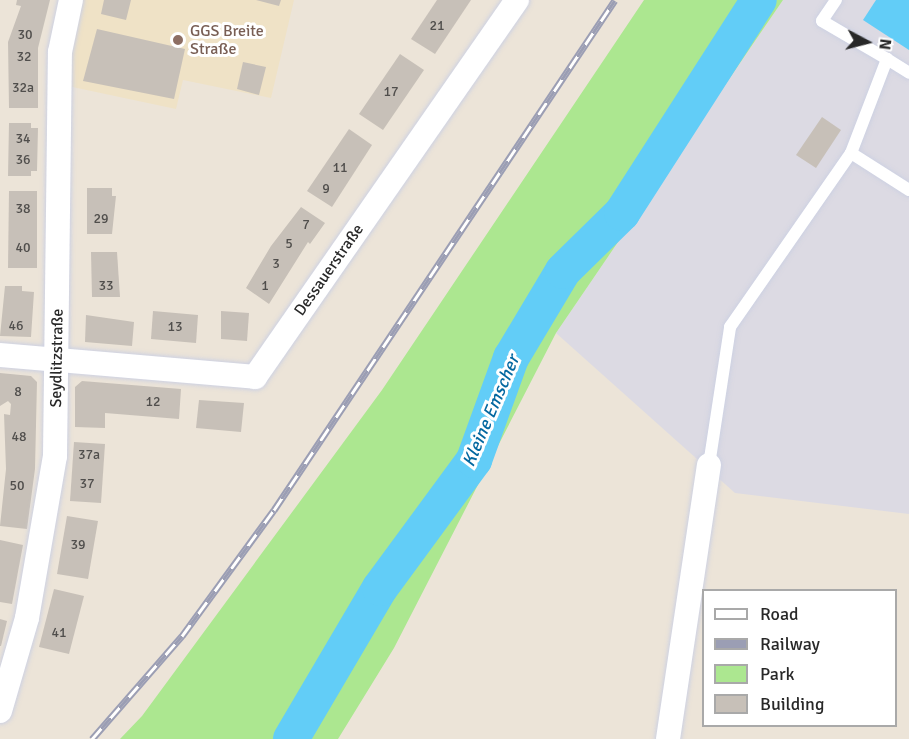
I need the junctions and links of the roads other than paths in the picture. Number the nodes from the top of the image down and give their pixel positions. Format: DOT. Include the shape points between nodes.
graph roads {
  1 [pos="71,0"];
  2 [pos="517,0"];
  3 [pos="836,0"];
  4 [pos="887,59"];
  5 [pos="909,73"];
  6 [pos="851,153"];
  7 [pos="909,190"];
  8 [pos="0,356"];
  9 [pos="58,362"];
  10 [pos="709,465"];
  11 [pos="0,711"];
  12 [pos="668,739"];
  1 -- 9 [label="street, Seydlitzstraße" via="60,52"];
  2 -- 9 [label="street, Dessauerstraße" via="255,377"];
  3 -- 4 [label="lane" via="822,21"];
  4 -- 5 [label="lane"];
  4 -- 6 [label="lane"];
  6 -- 7 [label="lane"];
  6 -- 10 [label="lane" via="730,327"];
  8 -- 9 [label="street"];
  9 -- 11 [label="street, Seydlitzstraße" via="55,456 44,538 27,618"];
  10 -- 12 [label="street"];
}
